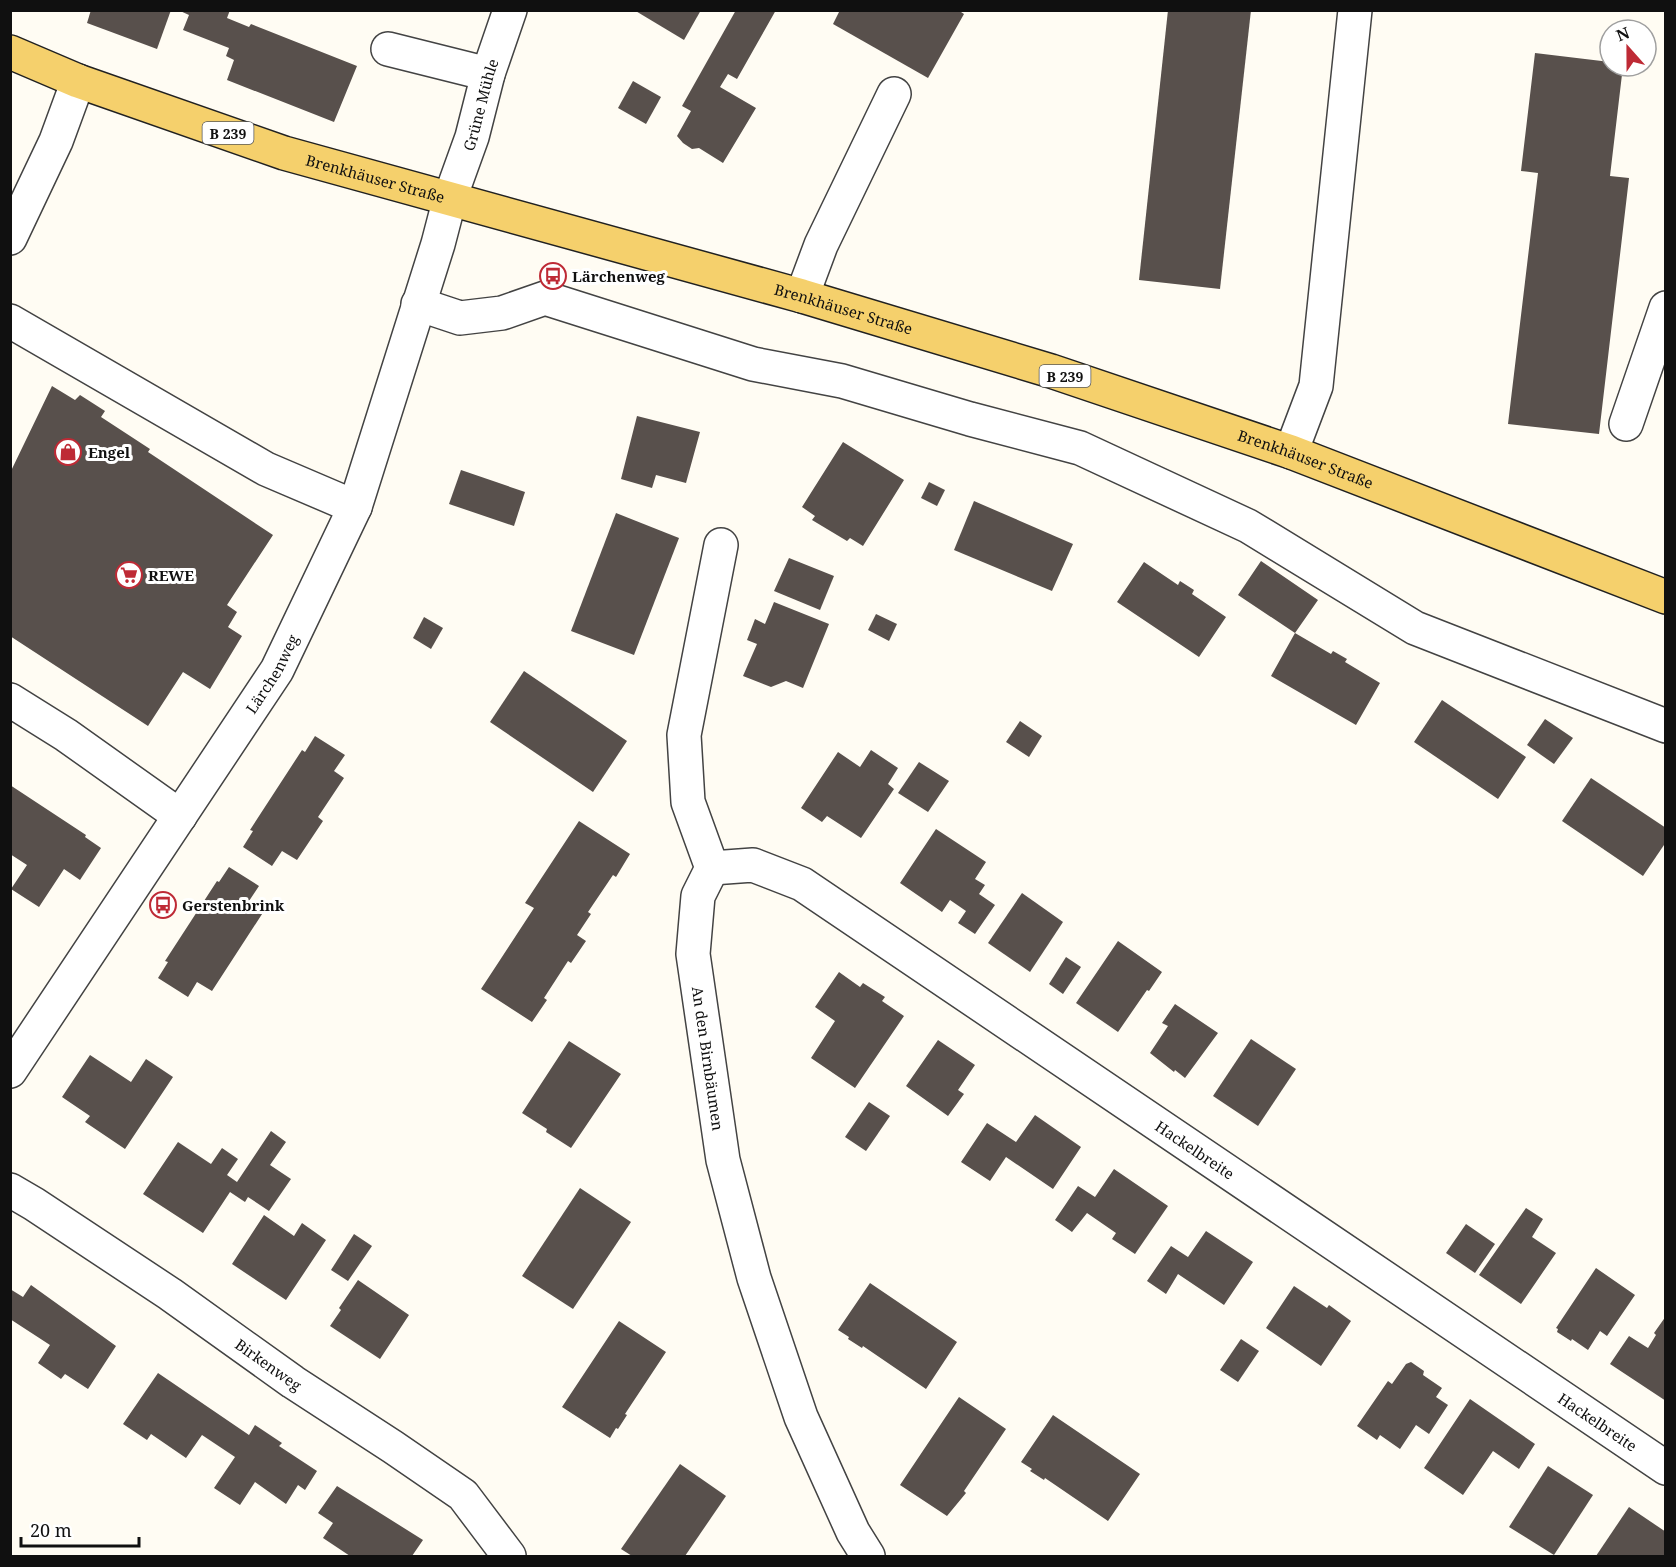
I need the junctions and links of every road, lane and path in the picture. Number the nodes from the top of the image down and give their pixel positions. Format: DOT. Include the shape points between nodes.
graph roads {
  1 [pos="510,10"];
  2 [pos="1355,10"];
  3 [pos="388,49"];
  4 [pos="10,52"];
  5 [pos="488,74"];
  6 [pos="78,81"];
  7 [pos="894,94"];
  8 [pos="450,198"];
  9 [pos="10,237"];
  10 [pos="802,296"];
  11 [pos="418,304"];
  12 [pos="1665,308"];
  13 [pos="10,321"];
  14 [pos="1626,424"];
  15 [pos="1292,452"];
  16 [pos="355,507"];
  17 [pos="721,545"];
  18 [pos="1665,597"];
  19 [pos="10,700"];
  20 [pos="1665,726"];
  21 [pos="180,816"];
  22 [pos="712,868"];
  23 [pos="10,1071"];
  24 [pos="10,1190"];
  25 [pos="1665,1468"];
  26 [pos="509,1557"];
  27 [pos="868,1557"];
  1 -- 5 [label="street, Grüne Mühle"];
  2 -- 15 [label="street" via="1316,386"];
  3 -- 5 [label="street"];
  4 -- 6 [label="main road, Brenkhäuser Straße / B 239"];
  5 -- 8 [label="street, Grüne Mühle" via="472,137"];
  6 -- 8 [label="main road, Brenkhäuser Straße / B 239" via="284,153"];
  6 -- 9 [label="street" via="56,141"];
  7 -- 10 [label="street" via="821,245"];
  8 -- 10 [label="main road, Brenkhäuser Straße / B 239"];
  8 -- 11 [label="street, Lärchenweg"];
  10 -- 15 [label="main road, Brenkhäuser Straße / B 239" via="1051,371"];
  11 -- 16 [label="street, Lärchenweg"];
  11 -- 20 [label="street" via="460,318 502,313 545,298 753,364 843,381 1080,448 1248,526 1415,628"];
  12 -- 14 [label="street"];
  13 -- 16 [label="street" via="266,469"];
  15 -- 18 [label="main road, Brenkhäuser Straße / B 239"];
  16 -- 21 [label="street, Lärchenweg" via="277,670"];
  17 -- 22 [label="street" via="684,735 688,802"];
  19 -- 21 [label="street"];
  21 -- 23 [label="street, Lärchenweg"];
  22 -- 25 [label="street, Hackelbreite" via="753,865 802,884"];
  22 -- 27 [label="street, An den Birnbäumen" via="698,896 693,954 723,1160 754,1278 801,1417"];
  24 -- 26 [label="street, Birkenweg" via="170,1294 463,1495"];
}
